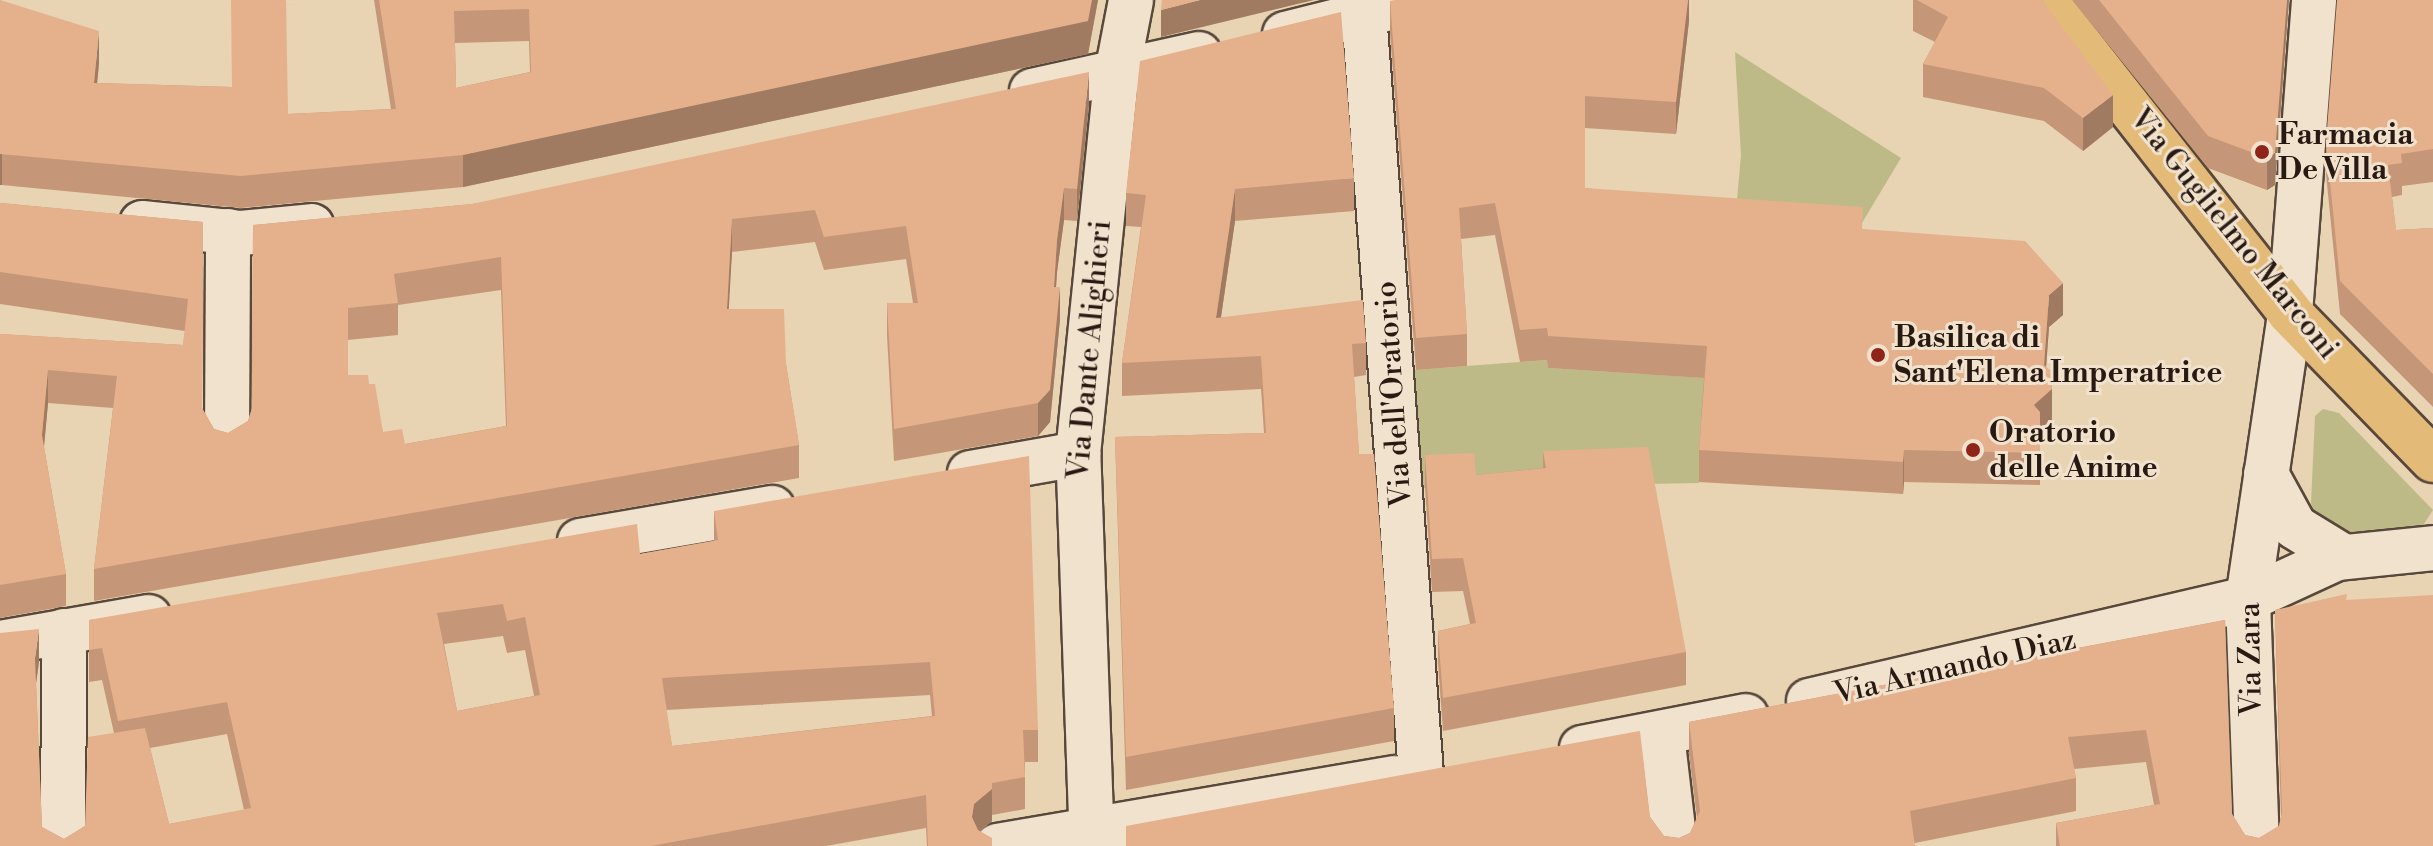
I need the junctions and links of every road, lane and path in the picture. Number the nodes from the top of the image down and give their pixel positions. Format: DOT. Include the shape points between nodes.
graph roads {
  1 [pos="1131,0"];
  2 [pos="1421,0"];
  3 [pos="2045,0"];
  4 [pos="2314,0"];
  5 [pos="1364,14"];
  6 [pos="1117,73"];
  7 [pos="995,99"];
  8 [pos="107,220"];
  9 [pos="346,223"];
  10 [pos="228,231"];
  11 [pos="2290,313"];
  12 [pos="227,440"];
  13 [pos="1078,454"];
  14 [pos="2433,460"];
  15 [pos="2266,474"];
  16 [pos="929,480"];
  17 [pos="819,500"];
  18 [pos="2433,548"];
  19 [pos="536,549"];
  20 [pos="2344,557"];
  21 [pos="2248,599"];
  22 [pos="190,609"];
  23 [pos="64,631"];
  24 [pos="0,643"];
  25 [pos="1662,735"];
  26 [pos="1542,754"];
  27 [pos="1467,766"];
  28 [pos="1421,773"];
  29 [pos="1092,837"];
  30 [pos="63,846"];
  31 [pos="997,846"];
  32 [pos="1675,846"];
  33 [pos="2257,846"];
  1 -- 6 [label="street, Via Dante Alighieri"];
  2 -- 5 [label="street"];
  3 -- 11 [label="main road, Via Guglielmo Marconi"];
  4 -- 11 [label="street, Via Zara"];
  5 -- 6 [label="street"];
  5 -- 28 [label="street, Via dell'Oratorio"];
  6 -- 7 [label="street"];
  6 -- 13 [label="street, Via Dante Alighieri"];
  8 -- 10 [label="street"];
  9 -- 10 [label="street"];
  10 -- 12 [label="street"];
  11 -- 14 [label="main road, Via Guglielmo Marconi"];
  11 -- 15 [label="street, Via Zara"];
  13 -- 16 [label="street"];
  13 -- 29 [label="street, Via Dante Alighieri"];
  15 -- 20 [label="street" via="2295,527"];
  15 -- 21 [label="street, Via Zara"];
  17 -- 19 [label="street"];
  18 -- 20 [label="street, Via Armando Diaz"];
  20 -- 21 [label="street, Via Armando Diaz"];
  21 -- 25 [label="street, Via Armando Diaz"];
  21 -- 33 [label="street, Via Zara"];
  22 -- 23 [label="street"];
  23 -- 24 [label="street"];
  23 -- 30 [label="street"];
  25 -- 26 [label="street, Via Armando Diaz"];
  25 -- 32 [label="street"];
  27 -- 28 [label="street"];
  28 -- 29 [label="street"];
  29 -- 31 [label="street"];
}
